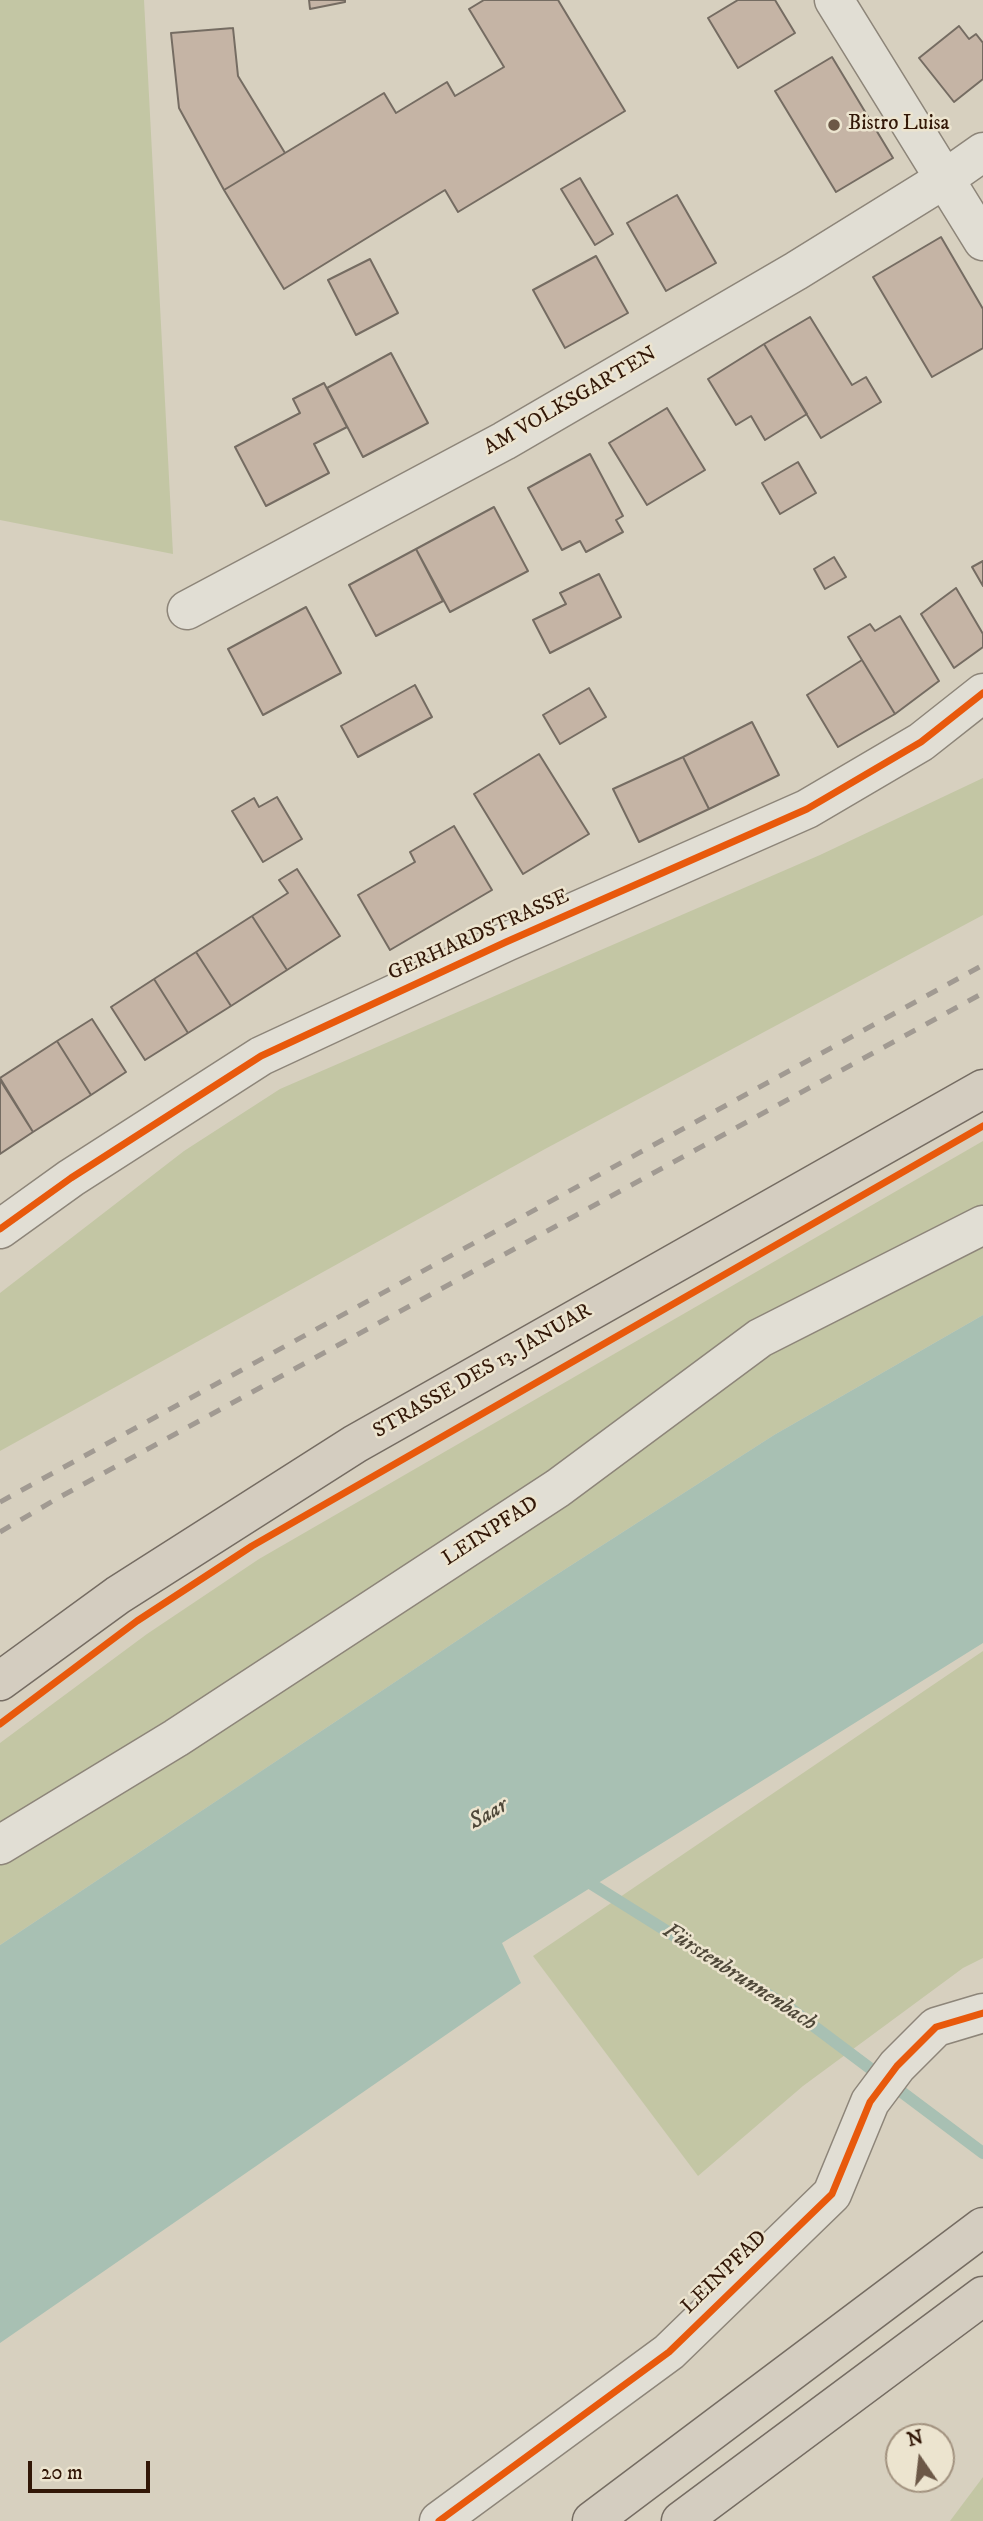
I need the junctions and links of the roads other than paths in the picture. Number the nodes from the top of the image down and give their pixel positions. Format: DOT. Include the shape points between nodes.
graph roads {
  1 [pos="835,0"];
  2 [pos="983,152"];
  3 [pos="946,178"];
  4 [pos="983,241"];
  5 [pos="187,610"];
  6 [pos="983,693"];
  7 [pos="983,1089"];
  8 [pos="983,1225"];
  9 [pos="0,1229"];
  10 [pos="0,1681"];
  11 [pos="0,1845"];
  12 [pos="983,2013"];
  13 [pos="983,2227"];
  14 [pos="983,2296"];
  15 [pos="439,2521"];
  16 [pos="593,2521"];
  17 [pos="681,2521"];
  1 -- 3 [label="street"];
  2 -- 3 [label="street, AM VOLKSGARTEN"];
  3 -- 4 [label="street"];
  3 -- 5 [label="street, AM VOLKSGARTEN" via="504,441"];
  6 -- 9 [label="street, GERHARDSTRASSE" via="921,742 807,809 261,1056"];
  7 -- 10 [label="main road, STRASSE DES 13. JANUAR" via="355,1444 118,1594"];
  8 -- 11 [label="street, LEINPFAD" via="760,1338 558,1488 176,1738"];
  12 -- 15 [label="street, LEINPFAD" via="936,2027 897,2066 870,2102 832,2194 668,2352"];
  13 -- 16 [label="main road"];
  14 -- 17 [label="main road"];
}
